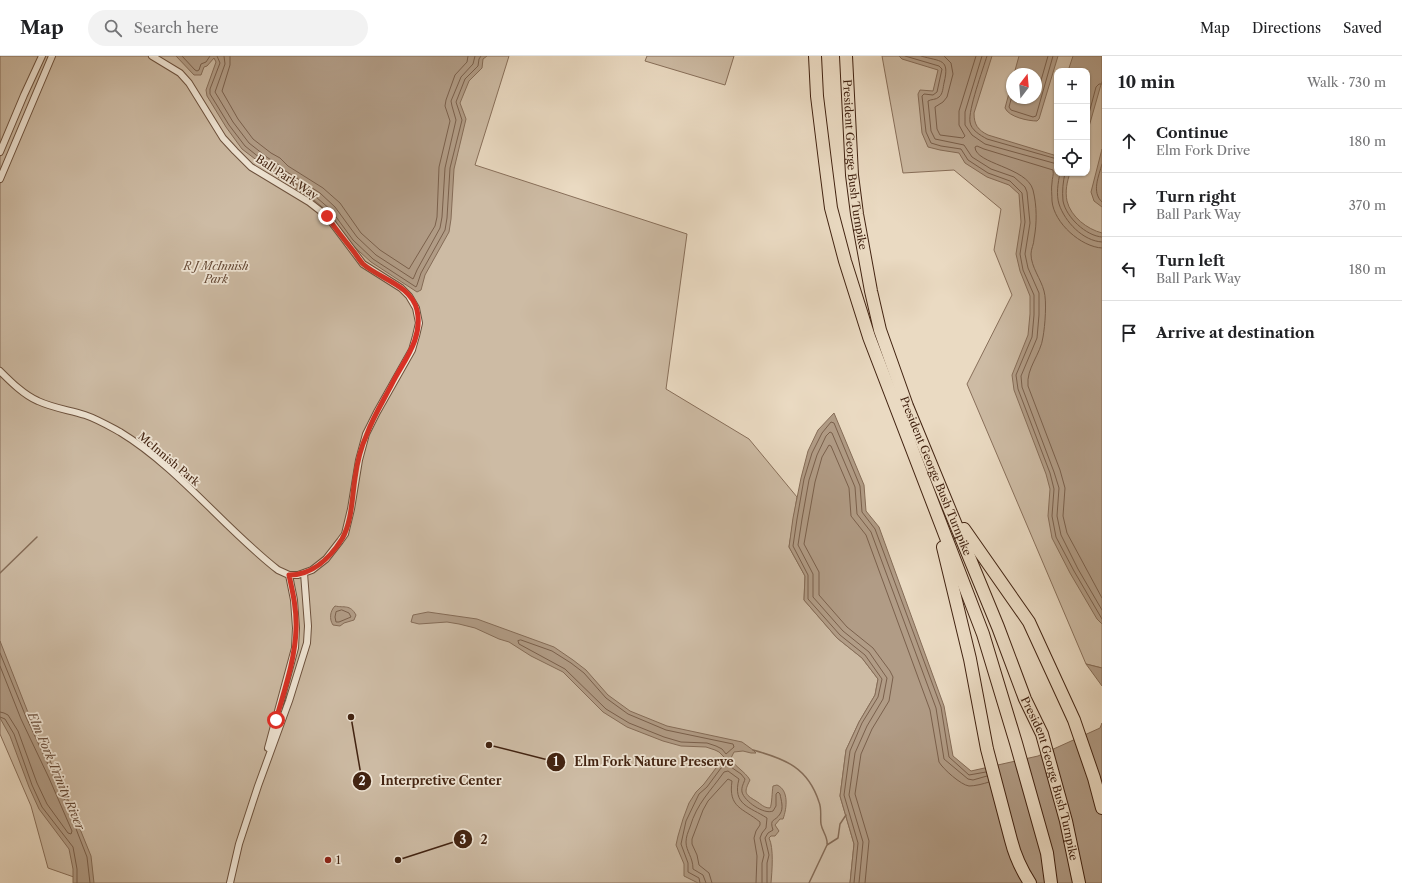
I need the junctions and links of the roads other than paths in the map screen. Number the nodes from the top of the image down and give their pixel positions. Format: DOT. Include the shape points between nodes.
graph roads {
  1 [pos="42,56"];
  2 [pos="52,56"];
  3 [pos="152,56"];
  4 [pos="815,56"];
  5 [pos="846,56"];
  6 [pos="851,56"];
  7 [pos="847,94"];
  8 [pos="0,152"];
  9 [pos="0,178"];
  10 [pos="0,371"];
  11 [pos="946,499"];
  12 [pos="932,500"];
  13 [pos="304,573"];
  14 [pos="289,575"];
  15 [pos="258,786"];
  16 [pos="1102,808"];
  17 [pos="230,883"];
  18 [pos="1030,883"];
  19 [pos="1051,883"];
  20 [pos="1079,883"];
  1 -- 8 [label="street"];
  2 -- 9 [label="street"];
  3 -- 13 [label="street, Ball Park Way" via="180,73 189,83 223,138 251,167 309,202 327,216 363,264 401,288 416,308 419,323 412,350 366,434 345,534 326,559"];
  4 -- 12 [label="highway, President George Bush Turnpike" via="826,169 832,208 845,261 869,337"];
  5 -- 7 [label="highway, President George Bush Turnpike"];
  6 -- 7 [label="highway"];
  7 -- 11 [label="highway, President George Bush Turnpike" via="852,175 870,292 880,330 907,406"];
  10 -- 14 [label="street, McInnish Park" via="37,401 85,415 121,432 146,451 269,563"];
  11 -- 16 [label="highway" via="970,540 1029,622 1074,720"];
  11 -- 20 [label="highway, President George Bush Turnpike" via="1025,699 1042,734 1066,821"];
  12 -- 18 [label="highway" via="970,659 987,749 1014,855"];
  12 -- 19 [label="highway, President George Bush Turnpike" via="983,634 1016,743 1046,853"];
  13 -- 14 [label="street, Ball Park Way"];
  13 -- 15 [label="street" via="307,642"];
  14 -- 15 [label="street" via="294,600 295,648"];
  15 -- 17 [label="street" via="239,844"];
}
